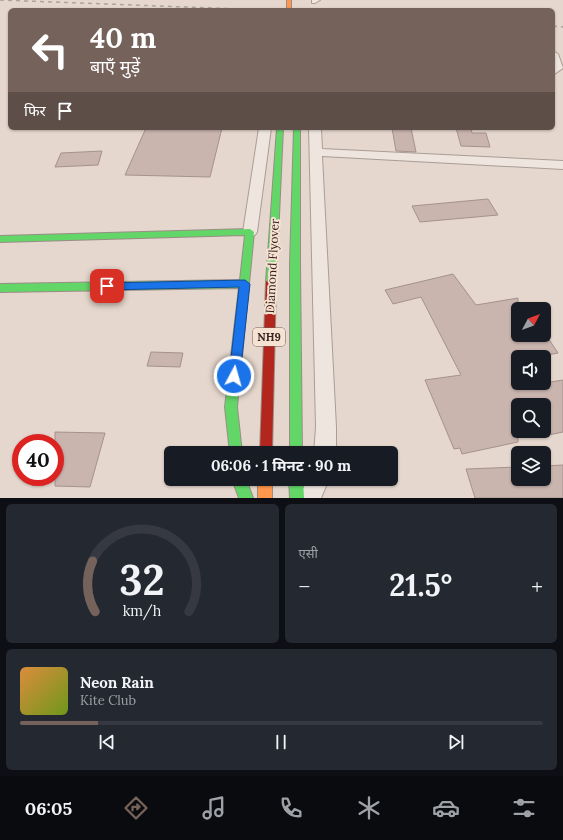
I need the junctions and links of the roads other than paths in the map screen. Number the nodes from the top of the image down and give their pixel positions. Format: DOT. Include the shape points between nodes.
graph roads {
  1 [pos="562,46"];
  2 [pos="555,49"];
  3 [pos="555,60"];
  4 [pos="555,70"];
  5 [pos="265,130"];
  6 [pos="280,130"];
  7 [pos="297,130"];
  8 [pos="315,130"];
  9 [pos="316,152"];
  10 [pos="563,165"];
  11 [pos="250,232"];
  12 [pos="0,239"];
  13 [pos="245,284"];
  14 [pos="0,288"];
  15 [pos="235,446"];
  16 [pos="266,446"];
  17 [pos="296,446"];
  18 [pos="325,446"];
  19 [pos="242,486"];
  20 [pos="265,486"];
  21 [pos="296,486"];
  22 [pos="315,486"];
  23 [pos="246,498"];
  24 [pos="265,498"];
  25 [pos="297,498"];
  26 [pos="310,498"];
  1 -- 2 [label="street"];
  3 -- 4 [label="street" via="558,68"];
  5 -- 11 [label="street"];
  6 -- 16 [label="main road, Diamond Flyover / NH9" via="271,264"];
  7 -- 17 [label="main road, Diamond Flyover / NH9"];
  8 -- 9 [label="street"];
  9 -- 10 [label="street"];
  9 -- 18 [label="street"];
  11 -- 12 [label="main road"];
  11 -- 13 [label="main road"];
  13 -- 14 [label="main road"];
  13 -- 15 [label="main road" via="231,407"];
  19 -- 23 [label="main road"];
  20 -- 24 [label="main road"];
  21 -- 25 [label="main road"];
  22 -- 26 [label="street"];
}
